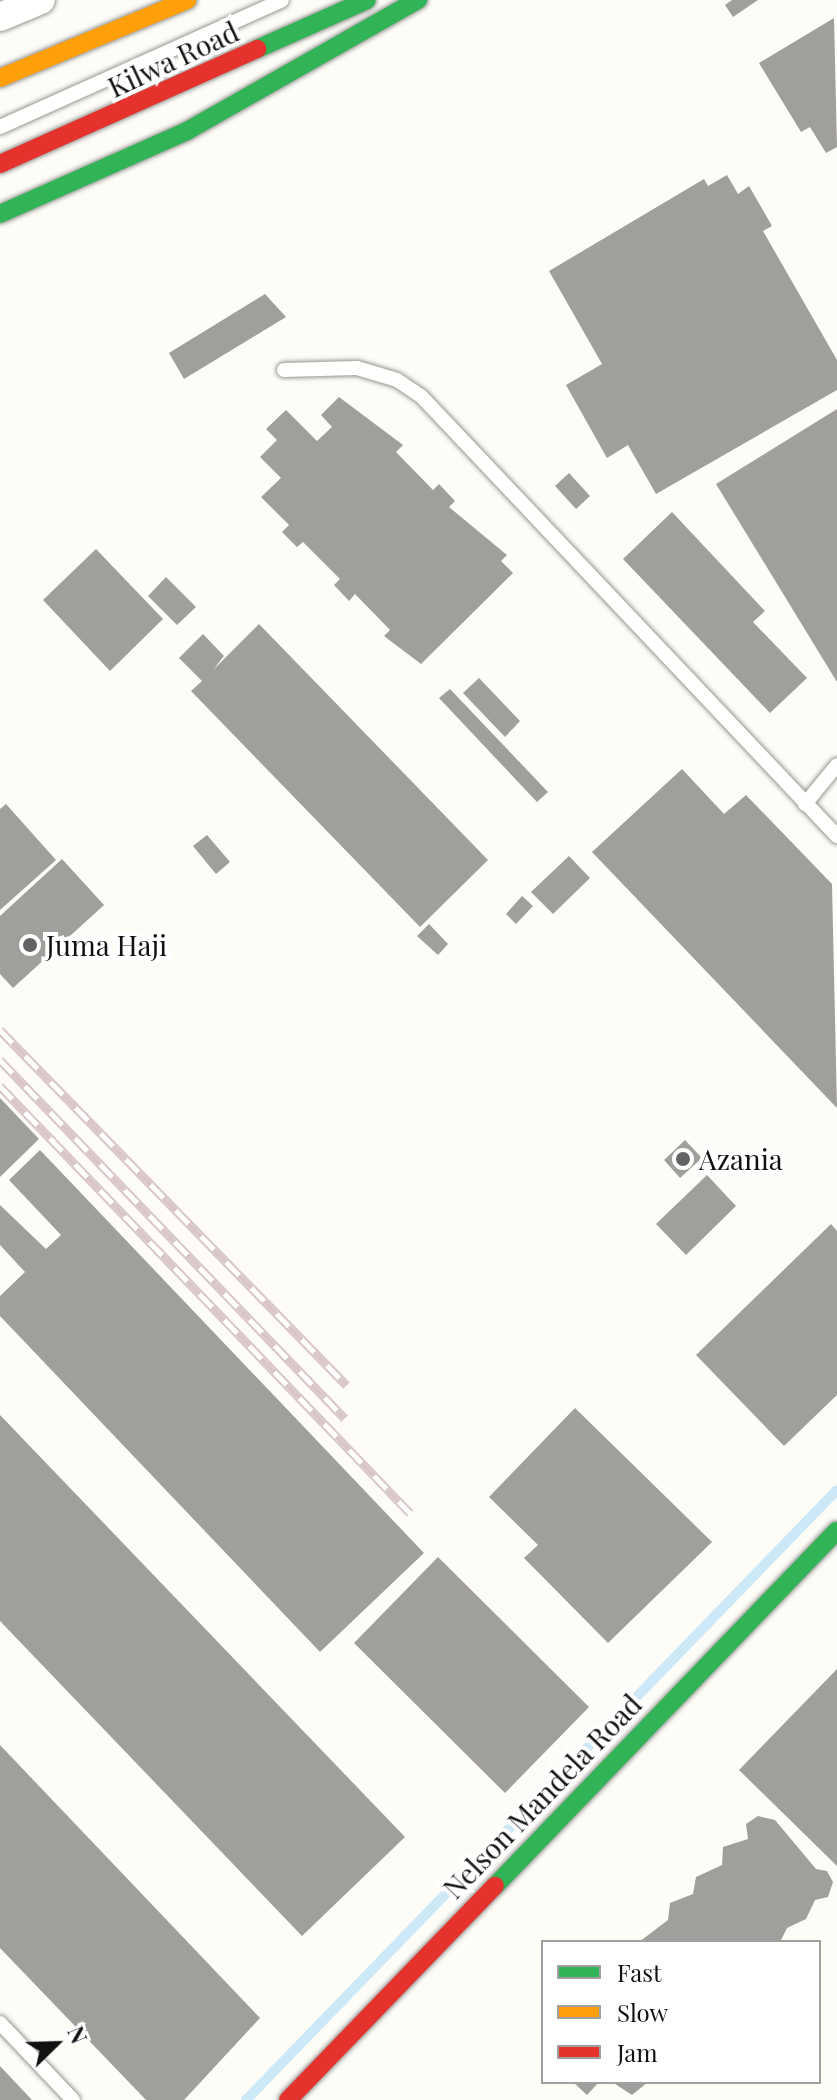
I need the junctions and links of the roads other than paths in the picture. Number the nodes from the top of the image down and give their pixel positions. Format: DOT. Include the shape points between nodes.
graph roads {
  1 [pos="41,0"];
  2 [pos="187,0"];
  3 [pos="282,0"];
  4 [pos="367,0"];
  5 [pos="418,0"];
  6 [pos="270,4"];
  7 [pos="0,17"];
  8 [pos="0,78"];
  9 [pos="0,127"];
  10 [pos="0,164"];
  11 [pos="0,214"];
  12 [pos="284,370"];
  13 [pos="837,765"];
  14 [pos="805,804"];
  15 [pos="837,836"];
  16 [pos="837,1531"];
  17 [pos="0,2023"];
  18 [pos="73,2100"];
  19 [pos="288,2100"];
  1 -- 7 [label="street"];
  2 -- 8 [label="main road, Kilwa Road"];
  3 -- 6 [label="lane"];
  4 -- 10 [label="main road, Kilwa Road"];
  5 -- 11 [label="main road" via="187,131"];
  6 -- 9 [label="lane"];
  12 -- 14 [label="lane" via="357,368 397,380 421,396"];
  13 -- 14 [label="lane"];
  14 -- 15 [label="lane"];
  16 -- 19 [label="main road, Nelson Mandela Road"];
  17 -- 18 [label="lane"];
}
